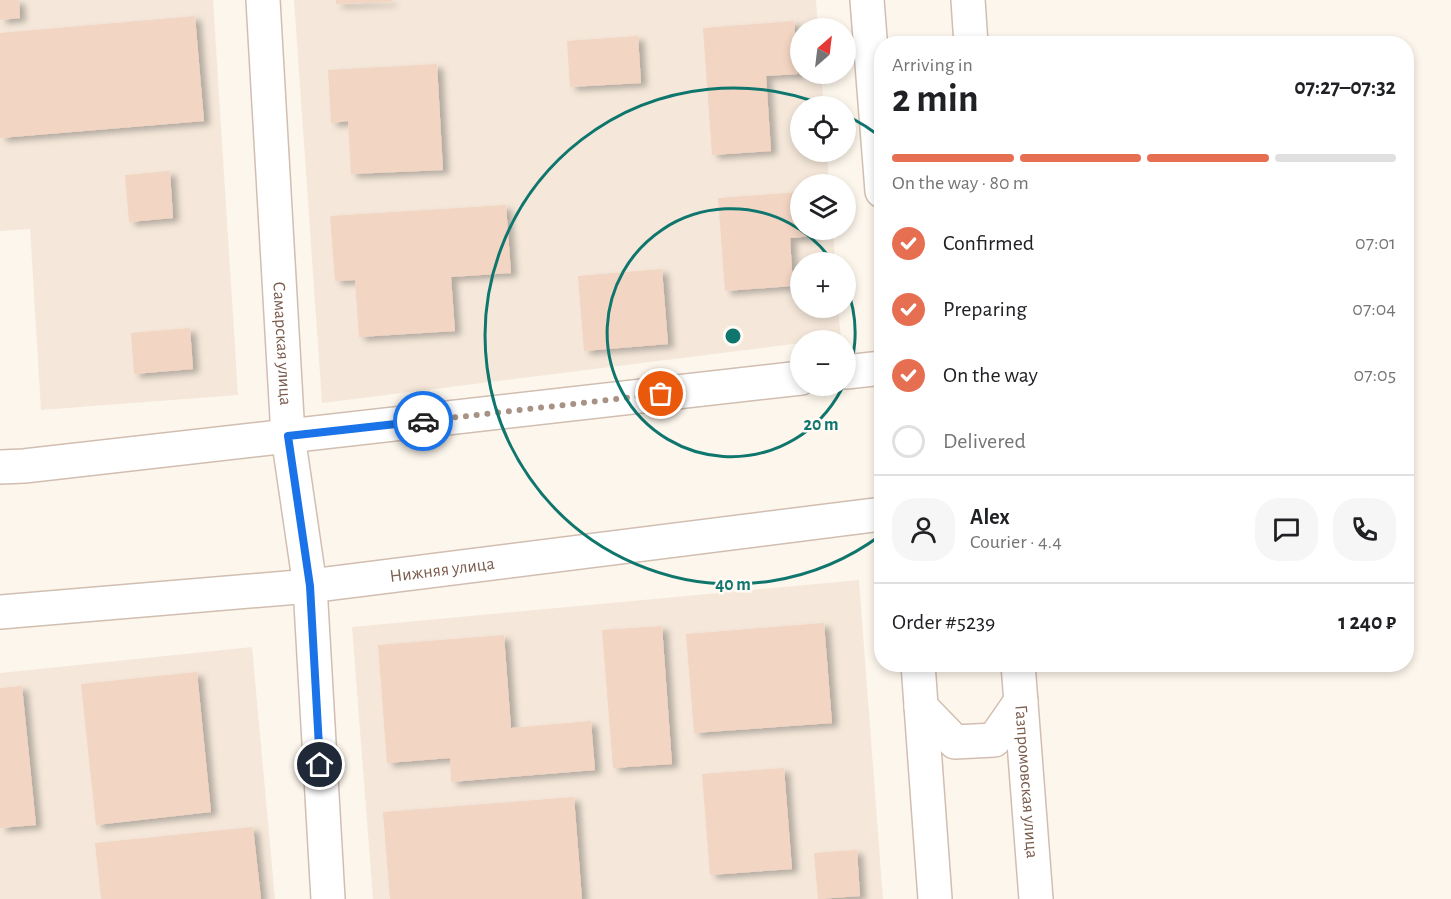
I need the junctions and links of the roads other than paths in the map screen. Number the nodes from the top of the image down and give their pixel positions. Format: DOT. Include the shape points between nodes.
graph roads {
  1 [pos="262,0"];
  2 [pos="867,0"];
  3 [pos="968,0"];
  4 [pos="970,36"];
  5 [pos="874,78"];
  6 [pos="874,369"];
  7 [pos="856,371"];
  8 [pos="790,379"];
  9 [pos="288,436"];
  10 [pos="0,467"];
  11 [pos="874,515"];
  12 [pos="310,586"];
  13 [pos="0,612"];
  14 [pos="919,672"];
  15 [pos="1019,672"];
  16 [pos="1021,701"];
  17 [pos="921,707"];
  18 [pos="328,899"];
  19 [pos="935,899"];
  20 [pos="1036,899"];
  1 -- 9 [label="street, Самарская улица"];
  2 -- 5 [label="street"];
  3 -- 4 [label="street"];
  6 -- 7 [label="street"];
  8 -- 9 [label="street"];
  9 -- 10 [label="street"];
  9 -- 12 [label="street, Самарская улица"];
  11 -- 12 [label="street, Нижняя улица"];
  12 -- 13 [label="street, Нижняя улица"];
  12 -- 18 [label="street, Самарская улица"];
  14 -- 17 [label="street"];
  15 -- 16 [label="street, Газпромовская улица"];
  16 -- 17 [label="street" via="994,740 955,742"];
  16 -- 20 [label="street, Газпромовская улица"];
  17 -- 19 [label="street"];
}
